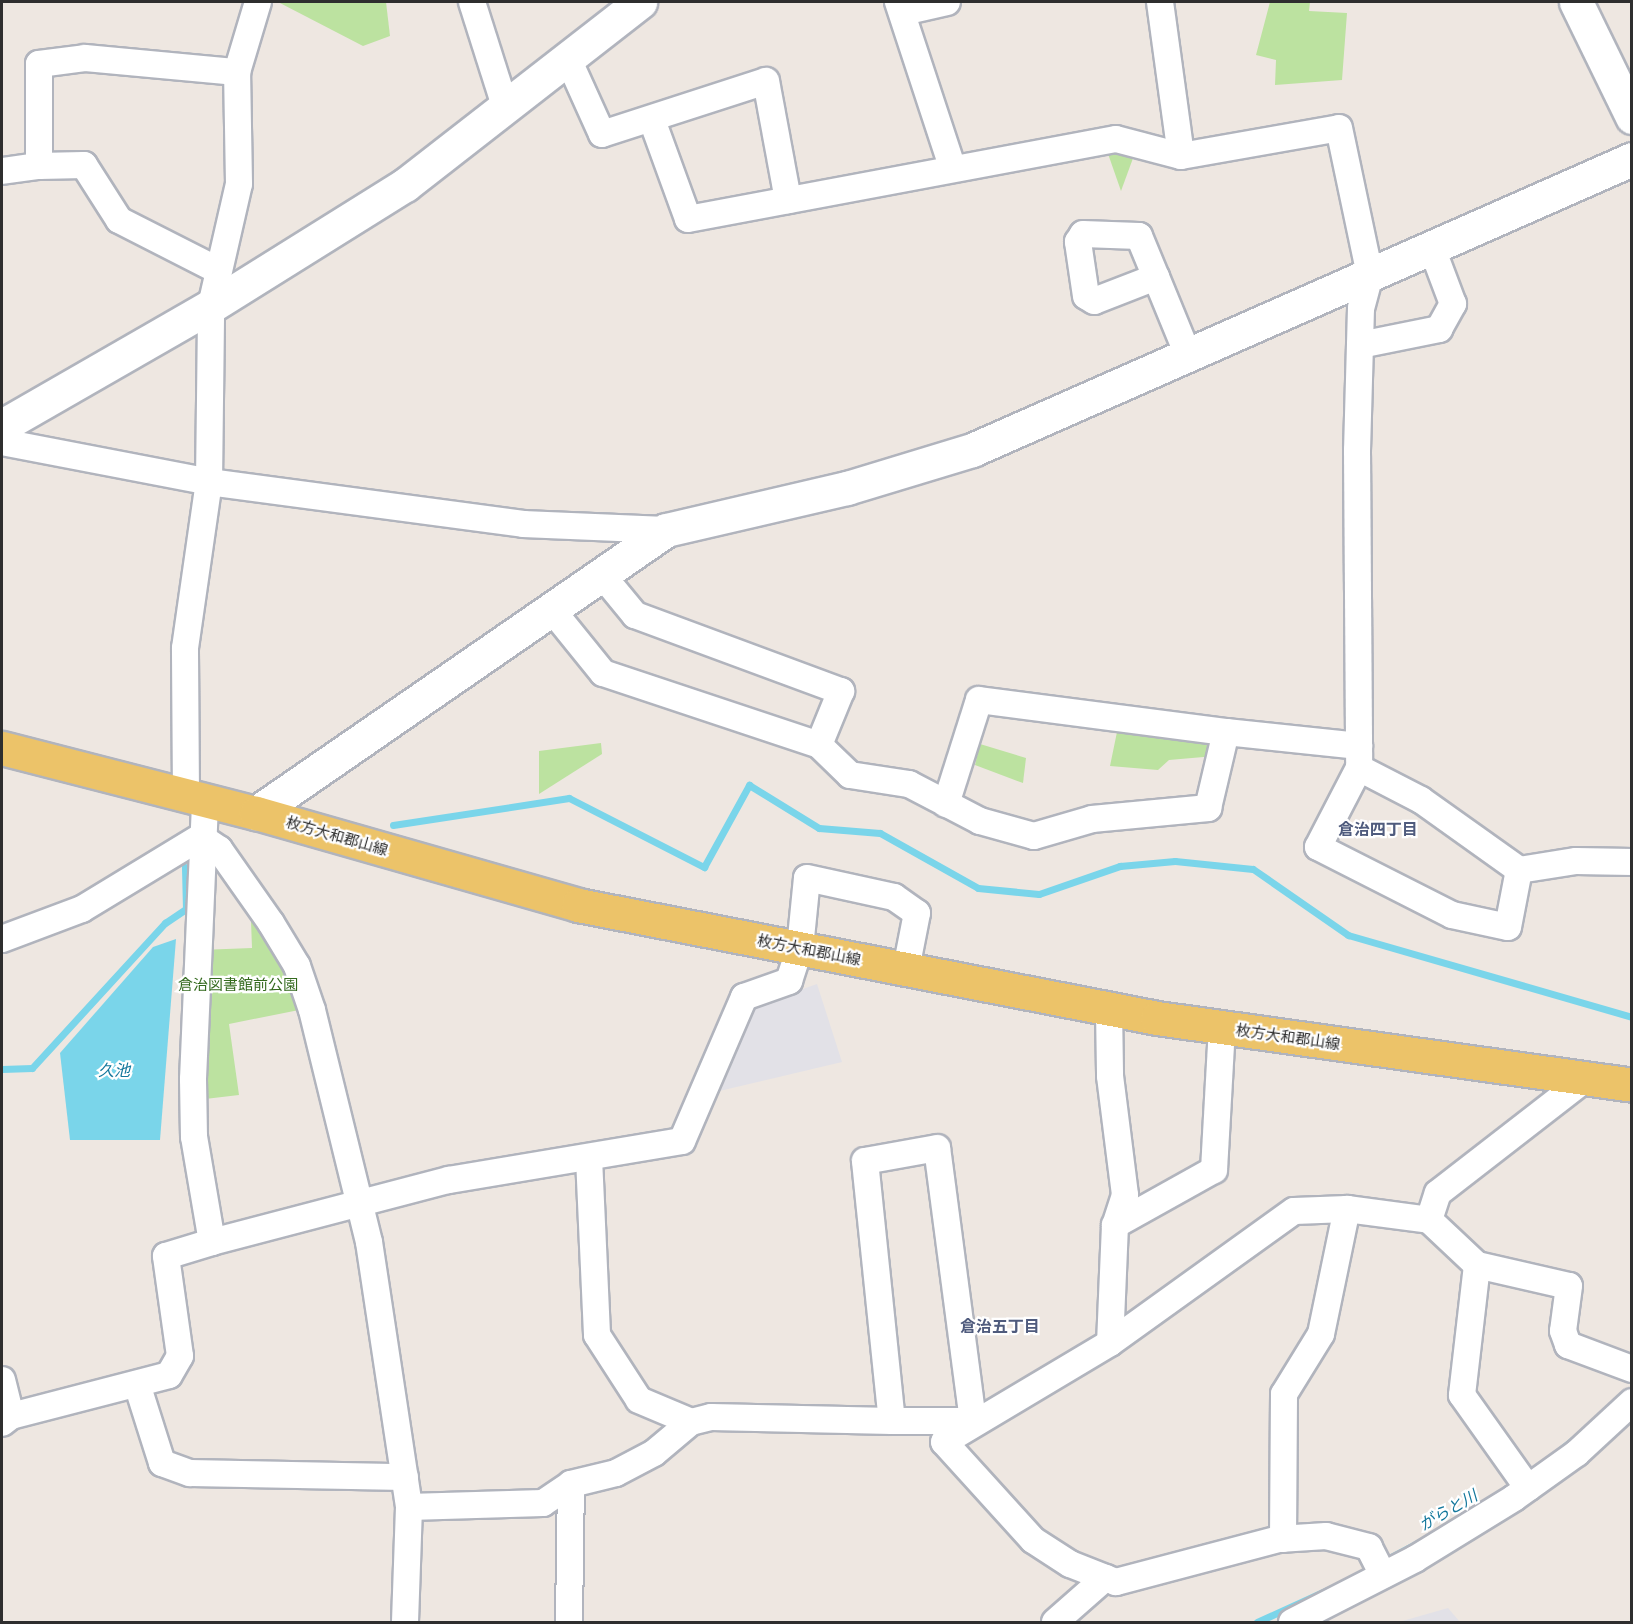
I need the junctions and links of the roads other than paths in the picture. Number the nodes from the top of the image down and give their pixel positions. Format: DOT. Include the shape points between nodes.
graph roads {
  1 [pos="258,2"];
  2 [pos="472,2"];
  3 [pos="640,2"];
  4 [pos="946,2"];
  5 [pos="1160,2"];
  6 [pos="1576,2"];
  7 [pos="901,7"];
  8 [pos="569,61"];
  9 [pos="237,72"];
  10 [pos="506,109"];
  11 [pos="1632,117"];
  12 [pos="652,120"];
  13 [pos="1181,156"];
  14 [pos="1632,159"];
  15 [pos="39,166"];
  16 [pos="952,166"];
  17 [pos="2,171"];
  18 [pos="788,200"];
  19 [pos="1432,248"];
  20 [pos="217,270"];
  21 [pos="1370,275"];
  22 [pos="1156,277"];
  23 [pos="211,306"];
  24 [pos="1360,345"];
  25 [pos="1188,355"];
  26 [pos="2,426"];
  27 [pos="2,442"];
  28 [pos="209,482"];
  29 [pos="666,530"];
  30 [pos="602,575"];
  31 [pos="552,610"];
  32 [pos="1226,732"];
  33 [pos="819,745"];
  34 [pos="2,748"];
  35 [pos="1359,757"];
  36 [pos="196,798"];
  37 [pos="946,804"];
  38 [pos="256,813"];
  39 [pos="201,837"];
  40 [pos="1632,862"];
  41 [pos="1519,870"];
  42 [pos="2,939"];
  43 [pos="800,948"];
  44 [pos="906,969"];
  45 [pos="1109,1009"];
  46 [pos="1222,1028"];
  47 [pos="1586,1078"];
  48 [pos="1632,1085"];
  49 [pos="589,1158"];
  50 [pos="358,1206"];
  51 [pos="1347,1209"];
  52 [pos="1429,1220"];
  53 [pos="1115,1224"];
  54 [pos="212,1242"];
  55 [pos="1477,1265"];
  56 [pos="1110,1343"];
  57 [pos="1632,1369"];
  58 [pos="2,1380"];
  59 [pos="137,1384"];
  60 [pos="1632,1402"];
  61 [pos="6,1420"];
  62 [pos="892,1421"];
  63 [pos="973,1421"];
  64 [pos="692,1422"];
  65 [pos="405,1477"];
  66 [pos="1524,1483"];
  67 [pos="571,1484"];
  68 [pos="409,1507"];
  69 [pos="1283,1539"];
  70 [pos="1378,1566"];
  71 [pos="1105,1578"];
  72 [pos="405,1623"];
  73 [pos="569,1623"];
  74 [pos="1054,1623"];
  75 [pos="1292,1623"];
  1 -- 9 [label="street"];
  2 -- 10 [label="street"];
  3 -- 8 [label="street"];
  4 -- 7 [label="street"];
  5 -- 13 [label="street"];
  6 -- 11 [label="street"];
  7 -- 16 [label="street"];
  8 -- 10 [label="street"];
  8 -- 12 [label="street" via="602,134"];
  9 -- 15 [label="street" via="86,58 39,64"];
  9 -- 20 [label="street" via="239,184"];
  10 -- 23 [label="street" via="405,185"];
  12 -- 18 [label="street" via="688,219"];
  12 -- 18 [label="street" via="766,81"];
  13 -- 16 [label="street" via="1116,139"];
  13 -- 21 [label="street" via="1339,128"];
  14 -- 19 [label="street"];
  15 -- 17 [label="street"];
  15 -- 20 [label="street" via="84,165 119,220"];
  16 -- 18 [label="street"];
  19 -- 21 [label="street"];
  19 -- 24 [label="street" via="1453,304 1439,329"];
  20 -- 23 [label="street"];
  21 -- 24 [label="street" via="1361,308"];
  21 -- 25 [label="street"];
  22 -- 25 [label="street"];
  23 -- 26 [label="street"];
  23 -- 28 [label="street"];
  24 -- 35 [label="street"];
  25 -- 29 [label="street" via="972,450 847,488"];
  27 -- 28 [label="street"];
  28 -- 29 [label="street" via="523,524"];
  28 -- 36 [label="street" via="185,648"];
  29 -- 30 [label="street"];
  30 -- 31 [label="street"];
  30 -- 33 [label="street" via="635,615 840,692"];
  31 -- 33 [label="street" via="603,673"];
  31 -- 38 [label="street"];
  32 -- 35 [label="street"];
  32 -- 37 [label="street" via="1208,808 1092,819 1034,836 980,821"];
  32 -- 37 [label="street" via="979,700"];
  33 -- 37 [label="street" via="850,775 909,784"];
  34 -- 36 [label="main road, 枚方大和郡山線"];
  35 -- 41 [label="street"];
  35 -- 41 [label="street" via="1318,847 1452,915 1508,927"];
  36 -- 38 [label="main road, 枚方大和郡山線"];
  36 -- 39 [label="street"];
  38 -- 43 [label="main road, 枚方大和郡山線" via="579,905"];
  39 -- 42 [label="street" via="82,909"];
  39 -- 50 [label="street" via="219,849 297,966 338,1106"];
  39 -- 54 [label="street" via="194,1137"];
  40 -- 41 [label="street" via="1576,861"];
  43 -- 44 [label="main road, 枚方大和郡山線"];
  43 -- 44 [label="street" via="807,878 894,897 917,913"];
  43 -- 49 [label="street" via="789,981 744,997 682,1141"];
  44 -- 45 [label="main road, 枚方大和郡山線"];
  45 -- 46 [label="main road, 枚方大和郡山線"];
  45 -- 53 [label="street" via="1110,1076 1125,1195"];
  46 -- 47 [label="main road, 枚方大和郡山線"];
  46 -- 53 [label="street" via="1214,1170"];
  47 -- 48 [label="main road, 枚方大和郡山線"];
  47 -- 52 [label="street" via="1438,1192"];
  49 -- 50 [label="street" via="449,1180"];
  49 -- 64 [label="street" via="597,1335 639,1400"];
  50 -- 54 [label="street"];
  50 -- 65 [label="street"];
  51 -- 52 [label="street"];
  51 -- 56 [label="street" via="1294,1210"];
  51 -- 69 [label="street" via="1321,1334 1284,1394"];
  52 -- 55 [label="street"];
  53 -- 56 [label="street"];
  54 -- 59 [label="street" via="166,1256 180,1356 169,1375"];
  55 -- 57 [label="street" via="1569,1286 1563,1331 1568,1345"];
  55 -- 66 [label="street" via="1462,1395"];
  56 -- 63 [label="street" via="1037,1391"];
  58 -- 61 [label="street"];
  59 -- 61 [label="street"];
  59 -- 65 [label="street" via="162,1462 190,1473"];
  60 -- 66 [label="street" via="1577,1453"];
  62 -- 63 [label="street"];
  62 -- 63 [label="street" via="865,1161 937,1148"];
  62 -- 64 [label="street" via="711,1417"];
  63 -- 71 [label="street" via="944,1442 1033,1540 1070,1564"];
  64 -- 67 [label="street" via="654,1453 616,1473"];
  65 -- 68 [label="street"];
  66 -- 70 [label="street"];
  67 -- 68 [label="street" via="543,1503"];
  67 -- 73 [label="street"];
  68 -- 72 [label="street"];
  69 -- 70 [label="street" via="1326,1536 1369,1547"];
  69 -- 71 [label="street" via="1151,1576 1116,1582"];
  70 -- 75 [label="street"];
  71 -- 74 [label="street"];
}
